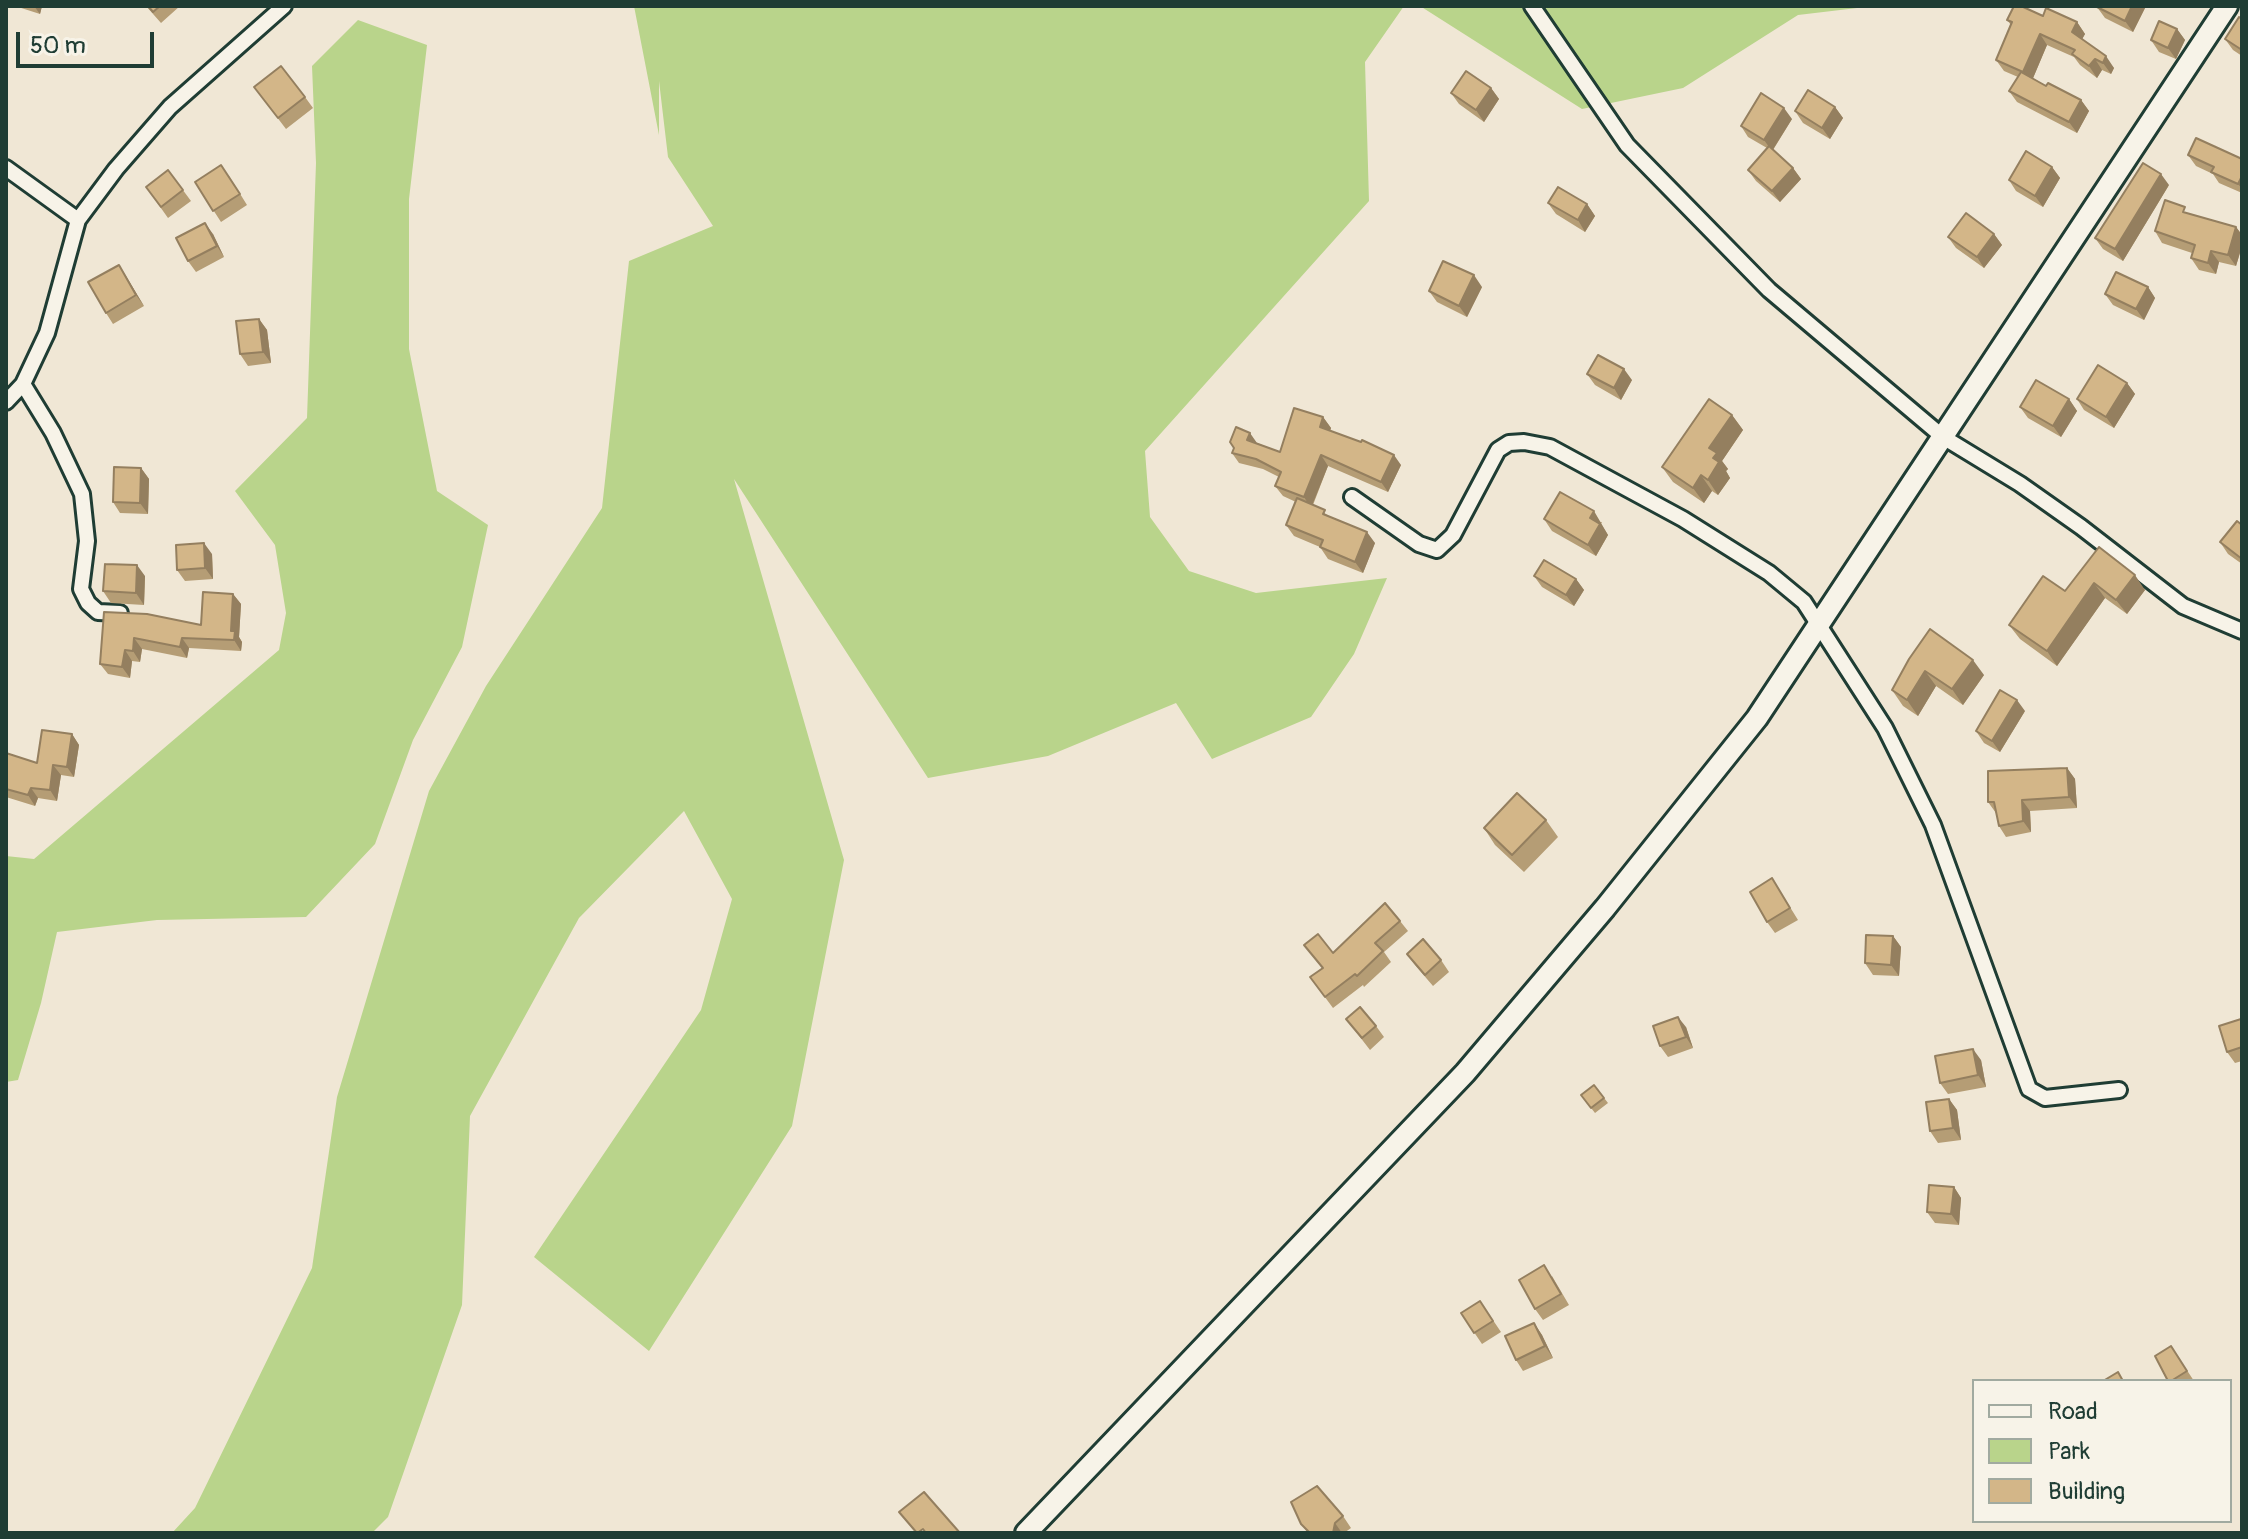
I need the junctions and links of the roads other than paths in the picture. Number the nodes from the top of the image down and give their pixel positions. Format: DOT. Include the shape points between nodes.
graph roads {
  1 [pos="284,6"];
  2 [pos="1532,6"];
  3 [pos="2227,6"];
  4 [pos="6,168"];
  5 [pos="78,220"];
  6 [pos="23,384"];
  7 [pos="6,402"];
  8 [pos="1943,437"];
  9 [pos="1352,497"];
  10 [pos="139,614"];
  11 [pos="1819,623"];
  12 [pos="2242,631"];
  13 [pos="2119,1090"];
  14 [pos="1026,1533"];
  1 -- 5 [label="street" via="170,107"];
  2 -- 8 [label="street" via="1627,145 1698,220 1769,290"];
  3 -- 8 [label="street"];
  4 -- 5 [label="street"];
  5 -- 6 [label="street" via="47,333"];
  6 -- 7 [label="street"];
  6 -- 10 [label="street" via="82,494 87,541 81,589 88,603 98,612"];
  8 -- 11 [label="street"];
  8 -- 12 [label="street" via="2032,492 2183,606"];
  9 -- 11 [label="street" via="1419,544 1437,550 1453,535 1498,450 1524,442 1550,447 1769,573 1804,602"];
  11 -- 13 [label="street" via="1885,728 1933,825 2029,1089 2045,1098"];
  11 -- 14 [label="street" via="1757,718 1465,1073"];
}
